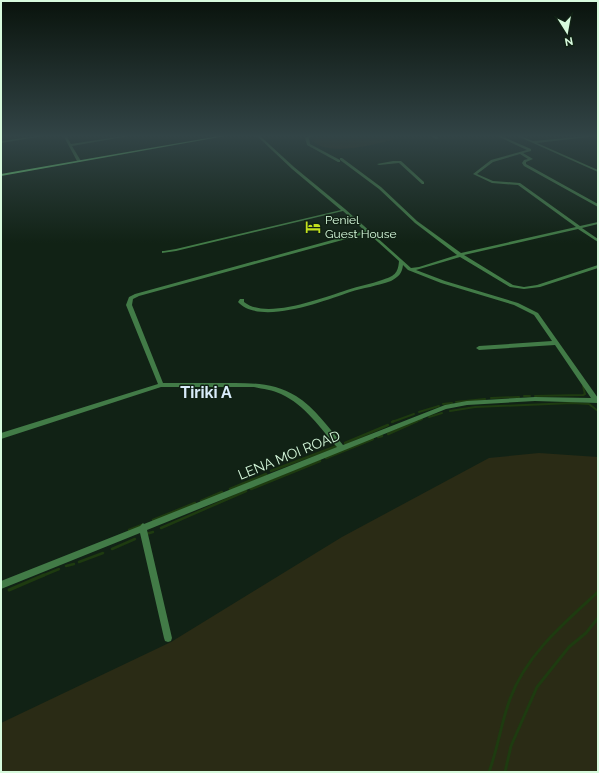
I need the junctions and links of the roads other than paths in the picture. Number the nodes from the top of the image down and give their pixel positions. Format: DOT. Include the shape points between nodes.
graph roads {
  1 [pos="23,171"];
  2 [pos="297,171"];
  3 [pos="356,171"];
  4 [pos="410,171"];
  5 [pos="479,171"];
  6 [pos="536,171"];
  7 [pos="1,175"];
  8 [pos="423,183"];
  9 [pos="598,206"];
  10 [pos="344,210"];
  11 [pos="598,223"];
  12 [pos="579,227"];
  13 [pos="368,232"];
  14 [pos="598,241"];
  15 [pos="164,252"];
  16 [pos="460,255"];
  17 [pos="401,261"];
  18 [pos="598,266"];
  19 [pos="410,269"];
  20 [pos="242,300"];
  21 [pos="557,343"];
  22 [pos="479,348"];
  23 [pos="161,385"];
  24 [pos="597,400"];
  25 [pos="1,436"];
  26 [pos="341,448"];
  27 [pos="143,527"];
  28 [pos="1,585"];
  29 [pos="168,638"];
  1 -- 7 [label="main road"];
  2 -- 10 [label="street"];
  3 -- 16 [label="street"];
  4 -- 8 [label="street"];
  5 -- 12 [label="street" via="475,174 492,182 519,184"];
  6 -- 9 [label="street"];
  10 -- 13 [label="street"];
  10 -- 15 [label="street"];
  11 -- 12 [label="street"];
  12 -- 14 [label="street"];
  12 -- 16 [label="street"];
  13 -- 17 [label="street"];
  13 -- 23 [label="street" via="131,298 129,305"];
  16 -- 18 [label="street" via="512,286 520,288 538,286"];
  16 -- 19 [label="street"];
  17 -- 19 [label="street"];
  17 -- 20 [label="street" via="401,268 396,276 303,305 260,310 244,305"];
  19 -- 21 [label="street" via="526,308 536,314"];
  21 -- 22 [label="street"];
  21 -- 24 [label="street"];
  23 -- 25 [label="street"];
  23 -- 26 [label="street" via="254,385 282,390 314,415"];
  24 -- 26 [label="street, LENA MOI ROAD" via="535,399 467,403 445,407"];
  26 -- 27 [label="street, LENA MOI ROAD"];
  27 -- 28 [label="street, LENA MOI ROAD"];
  27 -- 29 [label="street"];
}
